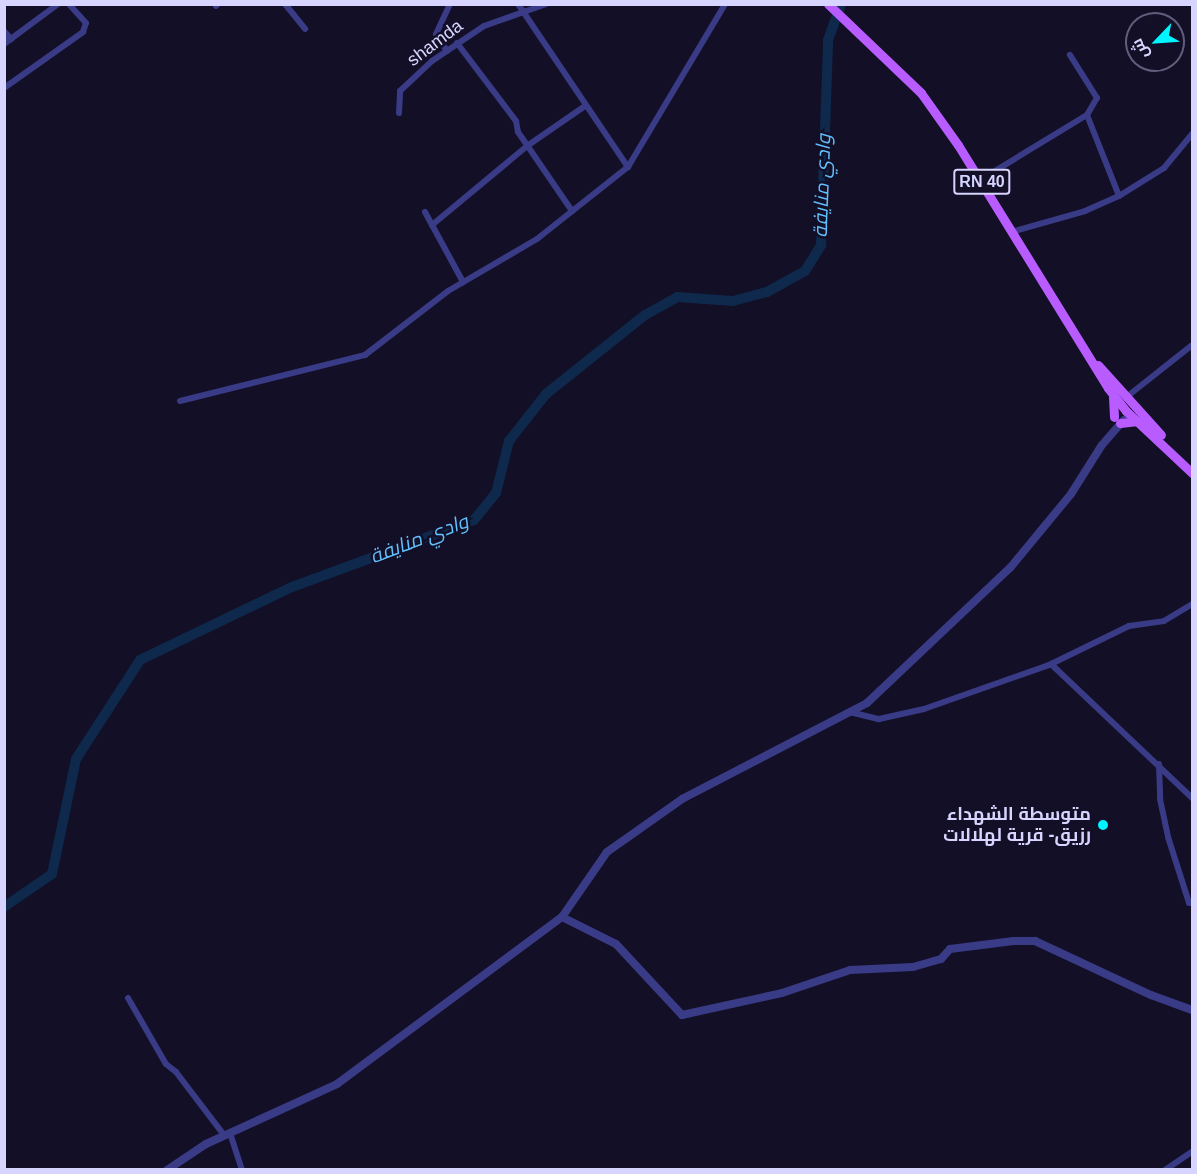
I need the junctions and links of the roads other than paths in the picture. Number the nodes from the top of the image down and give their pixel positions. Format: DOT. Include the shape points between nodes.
graph roads {
  1 [pos="58,4"];
  2 [pos="69,4"];
  3 [pos="285,4"];
  4 [pos="450,4"];
  5 [pos="518,4"];
  6 [pos="546,4"];
  7 [pos="725,4"];
  8 [pos="828,4"];
  9 [pos="524,14"];
  10 [pos="305,29"];
  11 [pos="4,31"];
  12 [pos="8,41"];
  13 [pos="457,43"];
  14 [pos="447,51"];
  15 [pos="1070,55"];
  16 [pos="4,88"];
  17 [pos="585,106"];
  18 [pos="399,113"];
  19 [pos="1087,115"];
  20 [pos="1192,134"];
  21 [pos="527,146"];
  22 [pos="628,167"];
  23 [pos="980,180"];
  24 [pos="1119,196"];
  25 [pos="572,211"];
  26 [pos="425,212"];
  27 [pos="432,225"];
  28 [pos="1010,232"];
  29 [pos="463,282"];
  30 [pos="1192,345"];
  31 [pos="1089,358"];
  32 [pos="1113,394"];
  33 [pos="1129,395"];
  34 [pos="180,401"];
  35 [pos="1120,404"];
  36 [pos="1136,404"];
  37 [pos="1134,418"];
  38 [pos="1117,420"];
  39 [pos="1170,449"];
  40 [pos="1192,473"];
  41 [pos="1192,604"];
  42 [pos="1052,664"];
  43 [pos="850,712"];
  44 [pos="1159,764"];
  45 [pos="1192,798"];
  46 [pos="1192,903"];
  47 [pos="562,917"];
  48 [pos="128,998"];
  49 [pos="1192,1010"];
  50 [pos="227,1134"];
  51 [pos="1192,1152"];
  52 [pos="167,1170"];
  53 [pos="242,1170"];
  54 [pos="1165,1170"];
  1 -- 12 [label="street"];
  2 -- 16 [label="street" via="86,23 83,33"];
  3 -- 10 [label="street"];
  4 -- 14 [label="street" via="436,34"];
  5 -- 9 [label="street"];
  6 -- 9 [label="street, shamda"];
  7 -- 22 [label="street"];
  8 -- 23 [label="main road, RN 40" via="921,93"];
  9 -- 13 [label="street, shamda" via="484,26"];
  9 -- 17 [label="street"];
  11 -- 12 [label="street"];
  13 -- 14 [label="street, shamda"];
  13 -- 21 [label="street" via="516,121"];
  14 -- 18 [label="street, shamda" via="400,91"];
  15 -- 19 [label="street" via="1097,98"];
  17 -- 21 [label="street"];
  17 -- 22 [label="street"];
  19 -- 23 [label="street"];
  19 -- 24 [label="street"];
  20 -- 24 [label="street" via="1164,168"];
  21 -- 25 [label="street"];
  21 -- 27 [label="street"];
  22 -- 25 [label="street"];
  23 -- 28 [label="main road, RN 40"];
  24 -- 28 [label="street" via="1085,211"];
  25 -- 29 [label="street" via="537,239"];
  26 -- 27 [label="street"];
  27 -- 29 [label="street"];
  28 -- 31 [label="main road, RN 40"];
  29 -- 34 [label="street" via="365,355"];
  30 -- 33 [label="street"];
  31 -- 32 [label="main road, RN 40"];
  31 -- 33 [label="main road, RN 40"];
  32 -- 35 [label="main road, RN 40"];
  32 -- 38 [label="main road"];
  33 -- 35 [label="street"];
  33 -- 36 [label="main road, RN 40"];
  35 -- 37 [label="main road, RN 40"];
  35 -- 38 [label="street"];
  36 -- 37 [label="street"];
  36 -- 39 [label="main road, RN 40"];
  37 -- 38 [label="main road"];
  37 -- 39 [label="main road, RN 40"];
  38 -- 43 [label="street" via="1071,494 1010,568 867,703"];
  39 -- 40 [label="main road, RN 40"];
  41 -- 42 [label="street" via="1164,621 1129,627"];
  42 -- 43 [label="street" via="924,709 879,719"];
  42 -- 44 [label="street"];
  43 -- 47 [label="street" via="682,799 625,839 607,852"];
  44 -- 45 [label="street"];
  44 -- 46 [label="street" via="1160,799 1168,837"];
  47 -- 49 [label="street" via="616,944 682,1015 782,993 850,970 913,967 941,959 950,949 1014,940 1035,942"];
  47 -- 50 [label="street" via="337,1084"];
  48 -- 50 [label="street" via="166,1064"];
  50 -- 52 [label="street"];
  50 -- 53 [label="street"];
  51 -- 54 [label="street"];
}
